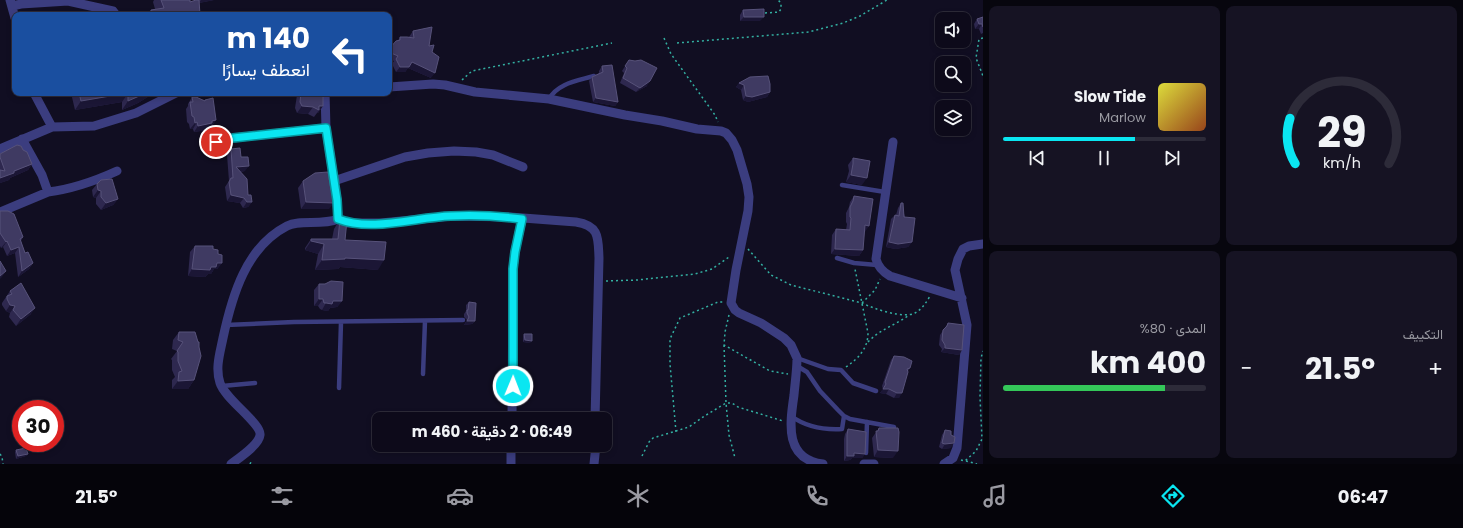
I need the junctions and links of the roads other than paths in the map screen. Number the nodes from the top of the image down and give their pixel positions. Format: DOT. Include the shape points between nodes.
graph roads {
  1 [pos="11,3"];
  2 [pos="114,12"];
  3 [pos="594,76"];
  4 [pos="392,87"];
  5 [pos="36,96"];
  6 [pos="170,96"];
  7 [pos="325,96"];
  8 [pos="549,99"];
  9 [pos="52,127"];
  10 [pos="326,128"];
  11 [pos="22,139"];
  12 [pos="216,142"];
  13 [pos="893,142"];
  14 [pos="0,149"];
  15 [pos="523,167"];
  16 [pos="117,171"];
  17 [pos="334,181"];
  18 [pos="842,185"];
  19 [pos="48,192"];
  20 [pos="885,192"];
  21 [pos="0,212"];
  22 [pos="338,219"];
  23 [pos="522,219"];
  24 [pos="983,244"];
  25 [pos="837,258"];
  26 [pos="877,265"];
  27 [pos="962,298"];
  28 [pos="463,320"];
  29 [pos="425,321"];
  30 [pos="341,322"];
  31 [pos="226,325"];
  32 [pos="797,366"];
  33 [pos="423,374"];
  34 [pos="255,383"];
  35 [pos="222,386"];
  36 [pos="339,388"];
  37 [pos="876,392"];
  38 [pos="512,412"];
  39 [pos="595,412"];
  40 [pos="844,416"];
  41 [pos="791,420"];
  42 [pos="867,422"];
  43 [pos="894,427"];
  44 [pos="511,452"];
  45 [pos="595,452"];
  46 [pos="866,453"];
  47 [pos="231,464"];
  48 [pos="511,464"];
  49 [pos="594,464"];
  50 [pos="823,464"];
  51 [pos="864,464"];
  52 [pos="874,464"];
  53 [pos="944,464"];
  1 -- 2 [label="street" via="68,1"];
  3 -- 8 [label="lane" via="563,85"];
  4 -- 8 [label="street" via="433,84 476,92"];
  5 -- 9 [label="street"];
  6 -- 9 [label="street" via="136,113 94,126"];
  7 -- 10 [label="street"];
  8 -- 32 [label="street" via="726,133 732,140 743,167 749,197 731,303 739,313 784,338 791,345"];
  9 -- 11 [label="street"];
  10 -- 12 [label="street"];
  10 -- 17 [label="street"];
  11 -- 14 [label="street"];
  11 -- 19 [label="street" via="42,175"];
  13 -- 20 [label="street"];
  15 -- 17 [label="street" via="493,155 454,151 405,157"];
  16 -- 19 [label="street" via="93,182"];
  17 -- 22 [label="street"];
  18 -- 20 [label="lane"];
  19 -- 21 [label="street"];
  20 -- 26 [label="street"];
  22 -- 23 [label="street" via="348,223 381,223 452,216"];
  22 -- 31 [label="street" via="323,223 289,225 267,240 241,276"];
  23 -- 38 [label="street" via="513,269"];
  23 -- 39 [label="street" via="584,223 592,226 596,232 598,282"];
  24 -- 27 [label="street" via="963,249 958,259 955,270"];
  25 -- 26 [label="lane"];
  26 -- 27 [label="street" via="884,273"];
  27 -- 53 [label="street" via="967,325 958,448 953,458"];
  28 -- 29 [label="lane"];
  29 -- 30 [label="lane"];
  29 -- 33 [label="lane"];
  30 -- 31 [label="lane"];
  30 -- 36 [label="lane"];
  31 -- 35 [label="street" via="218,360 218,374"];
  32 -- 37 [label="lane" via="841,370 853,383"];
  32 -- 40 [label="lane" via="807,372"];
  32 -- 41 [label="street"];
  34 -- 35 [label="lane"];
  35 -- 47 [label="street" via="229,398 260,431 258,441"];
  40 -- 41 [label="lane" via="842,429 831,430"];
  40 -- 42 [label="lane"];
  41 -- 50 [label="street" via="794,443 799,453 816,463"];
  42 -- 43 [label="lane"];
  42 -- 46 [label="lane"];
  44 -- 48 [label="street"];
  45 -- 49 [label="street"];
  51 -- 52 [label="street"];
}
